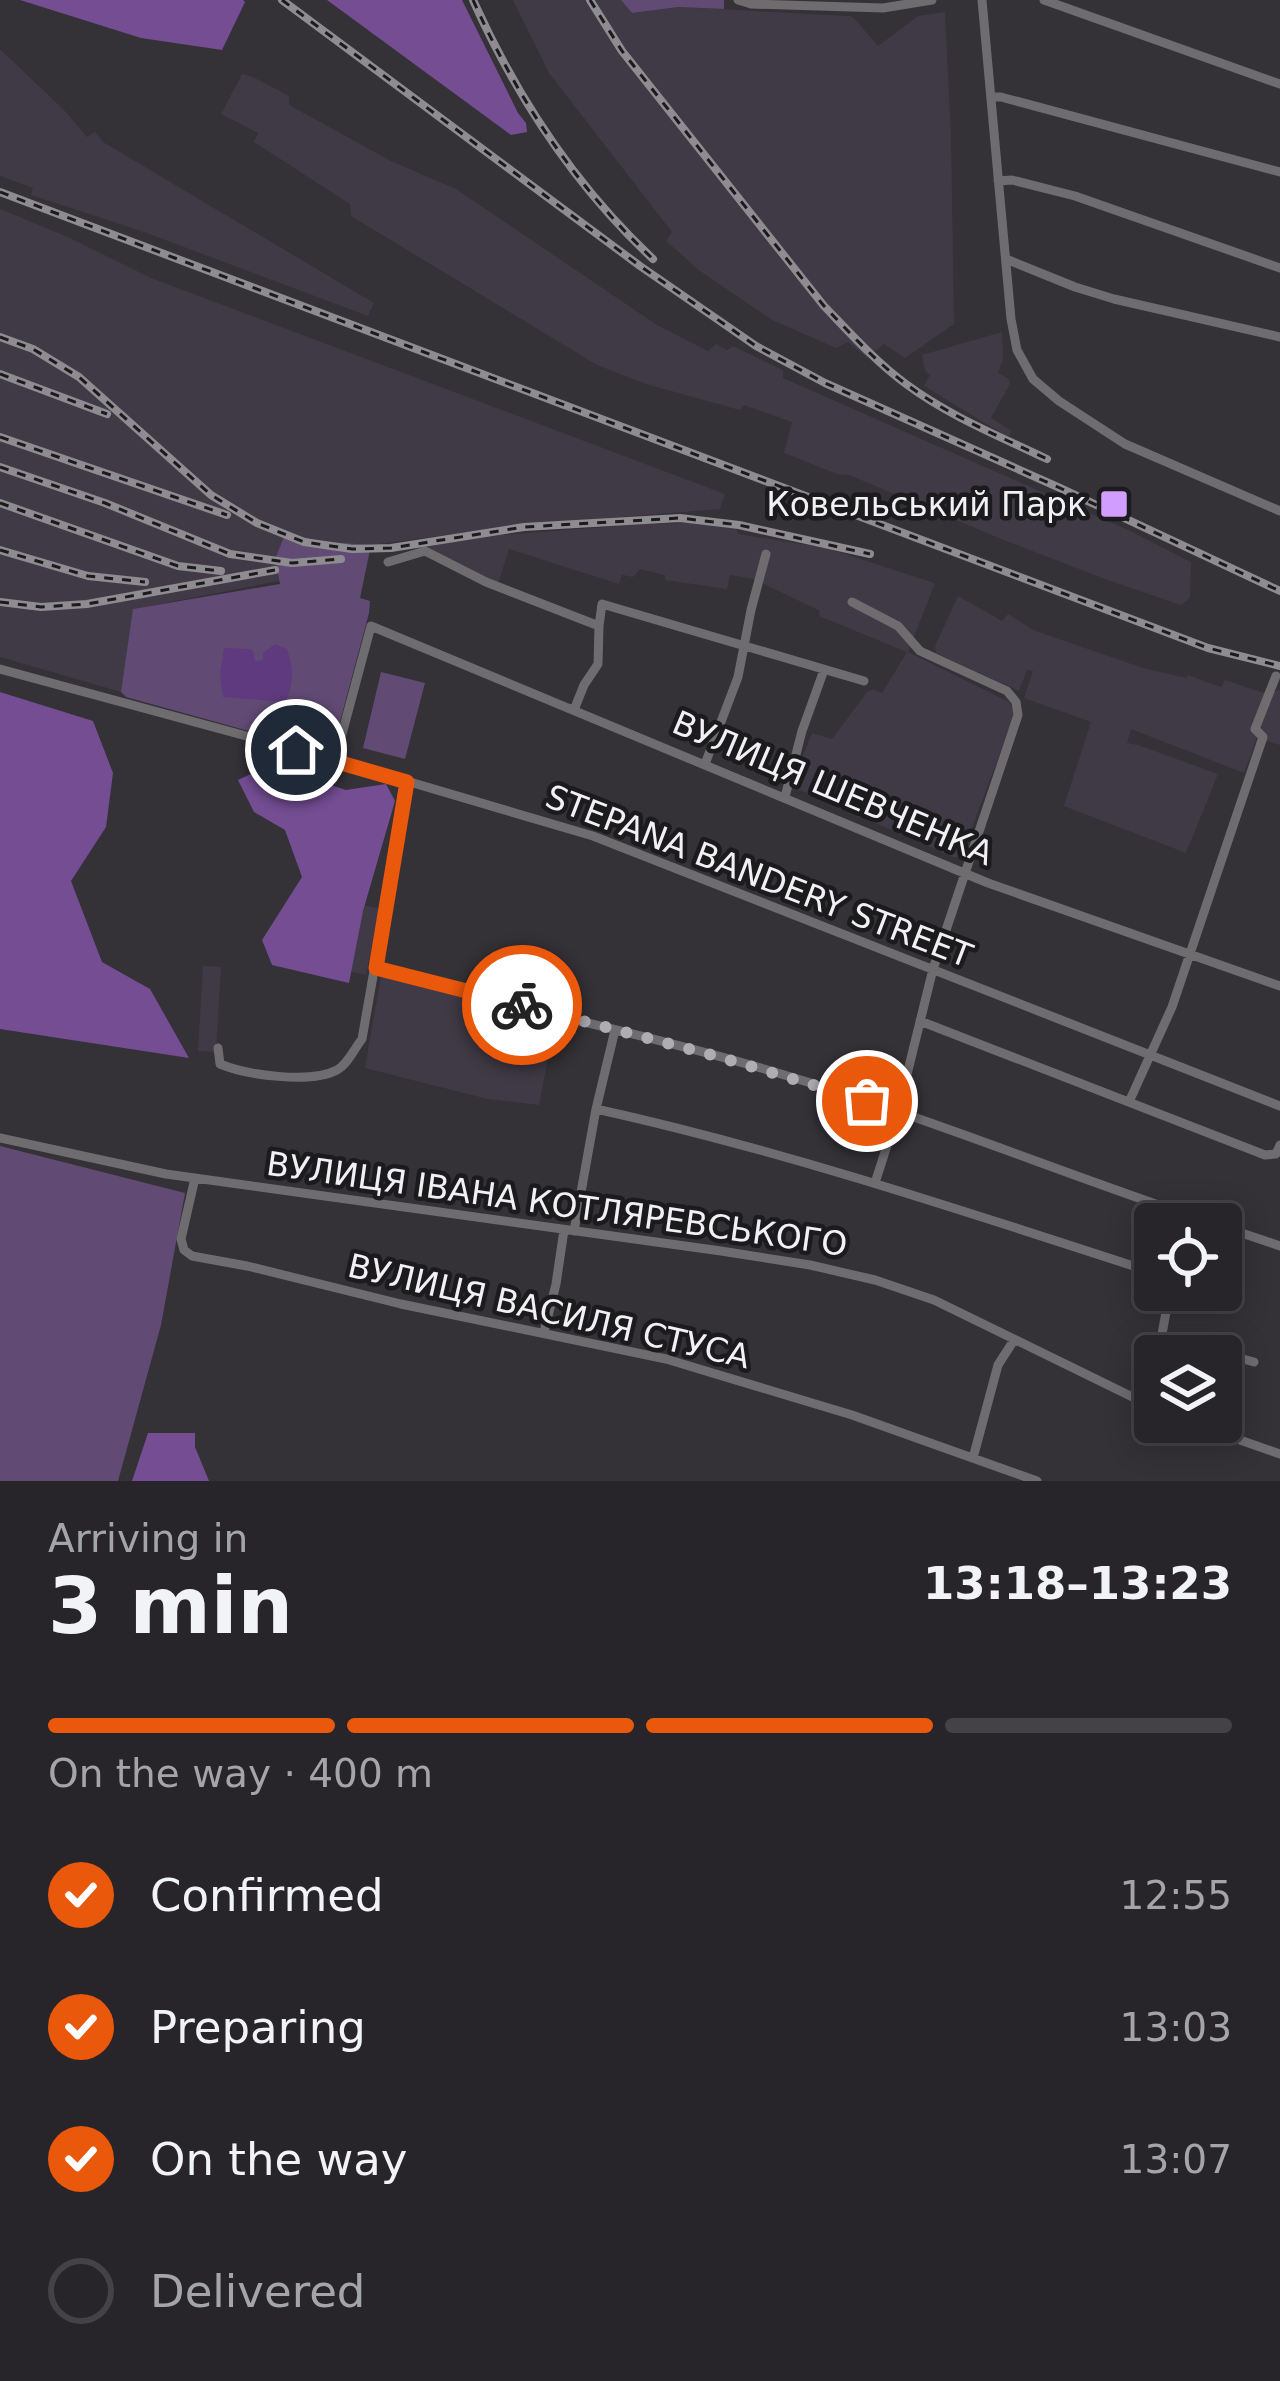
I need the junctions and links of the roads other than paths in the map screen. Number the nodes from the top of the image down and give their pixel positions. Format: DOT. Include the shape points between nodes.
graph roads {
  1 [pos="737,0"];
  2 [pos="932,0"];
  3 [pos="982,0"];
  4 [pos="1044,0"];
  5 [pos="1280,84"];
  6 [pos="991,97"];
  7 [pos="1280,172"];
  8 [pos="998,181"];
  9 [pos="1006,259"];
  10 [pos="1280,268"];
  11 [pos="1280,337"];
  12 [pos="1280,511"];
  13 [pos="766,554"];
  14 [pos="388,562"];
  15 [pos="852,602"];
  16 [pos="598,626"];
  17 [pos="745,646"];
  18 [pos="0,669"];
  19 [pos="824,670"];
  20 [pos="1276,676"];
  21 [pos="864,681"];
  22 [pos="574,710"];
  23 [pos="334,760"];
  24 [pos="705,764"];
  25 [pos="407,782"];
  26 [pos="785,797"];
  27 [pos="964,873"];
  28 [pos="1189,954"];
  29 [pos="376,968"];
  30 [pos="933,970"];
  31 [pos="1280,986"];
  32 [pos="920,1021"];
  33 [pos="615,1030"];
  34 [pos="218,1048"];
  35 [pos="1148,1056"];
  36 [pos="1129,1102"];
  37 [pos="1280,1106"];
  38 [pos="596,1109"];
  39 [pos="898,1111"];
  40 [pos="0,1138"];
  41 [pos="1280,1144"];
  42 [pos="195,1178"];
  43 [pos="875,1183"];
  44 [pos="1142,1203"];
  45 [pos="569,1230"];
  46 [pos="1242,1233"];
  47 [pos="1280,1246"];
  48 [pos="1134,1266"];
  49 [pos="544,1332"];
  50 [pos="1013,1340"];
  51 [pos="1242,1359"];
  52 [pos="1254,1362"];
  53 [pos="1134,1399"];
  54 [pos="1280,1436"];
  55 [pos="1242,1441"];
  56 [pos="1277,1453"];
  57 [pos="974,1458"];
  58 [pos="1037,1481"];
  1 -- 2 [label="street" via="883,8"];
  3 -- 6 [label="street"];
  4 -- 5 [label="street"];
  6 -- 7 [label="street"];
  6 -- 8 [label="street"];
  8 -- 9 [label="street"];
  8 -- 10 [label="street" via="1076,196"];
  9 -- 11 [label="street" via="1114,299"];
  9 -- 12 [label="street" via="1016,350 1033,379 1125,444"];
  13 -- 17 [label="street"];
  14 -- 16 [label="street" via="425,551"];
  15 -- 27 [label="street" via="898,626 920,651 1016,702"];
  16 -- 17 [label="street" via="602,604"];
  16 -- 22 [label="street" via="598,664"];
  17 -- 19 [label="street"];
  17 -- 24 [label="street"];
  18 -- 23 [label="street, STEPANA BANDERY STREET"];
  19 -- 21 [label="street"];
  19 -- 26 [label="street"];
  20 -- 28 [label="street"];
  22 -- 23 [label="street, ВУЛИЦЯ ШЕВЧЕНКА" via="371,626"];
  22 -- 24 [label="street, ВУЛИЦЯ ШЕВЧЕНКА"];
  23 -- 25 [label="street, STEPANA BANDERY STREET"];
  24 -- 26 [label="street, ВУЛИЦЯ ШЕВЧЕНКА"];
  25 -- 29 [label="street"];
  25 -- 30 [label="street, STEPANA BANDERY STREET" via="593,836"];
  26 -- 27 [label="street, ВУЛИЦЯ ШЕВЧЕНКА"];
  27 -- 28 [label="street, ВУЛИЦЯ ШЕВЧЕНКА"];
  27 -- 30 [label="street"];
  28 -- 31 [label="street, ВУЛИЦЯ ШЕВЧЕНКА"];
  28 -- 35 [label="street"];
  29 -- 33 [label="street"];
  29 -- 34 [label="street" via="362,1039 337,1070 240,1073 220,1064"];
  30 -- 32 [label="street"];
  30 -- 35 [label="street, STEPANA BANDERY STREET"];
  32 -- 36 [label="street"];
  32 -- 39 [label="street"];
  33 -- 38 [label="street"];
  33 -- 39 [label="street"];
  35 -- 36 [label="street"];
  35 -- 37 [label="street, STEPANA BANDERY STREET"];
  36 -- 41 [label="street" via="1265,1155"];
  38 -- 43 [label="street"];
  38 -- 45 [label="street"];
  39 -- 43 [label="street"];
  39 -- 44 [label="street"];
  40 -- 42 [label="street, ВУЛИЦЯ ІВАНА КОТЛЯРЕВСЬКОГО"];
  42 -- 45 [label="street, ВУЛИЦЯ ІВАНА КОТЛЯРЕВСЬКОГО"];
  42 -- 49 [label="street, ВУЛИЦЯ ВАСИЛЯ СТУСА" via="181,1239 192,1256"];
  43 -- 48 [label="street"];
  45 -- 49 [label="street"];
  45 -- 50 [label="street, ВУЛИЦЯ ІВАНА КОТЛЯРЕВСЬКОГО" via="875,1280"];
  46 -- 47 [label="street"];
  49 -- 57 [label="street, ВУЛИЦЯ ВАСИЛЯ СТУСА" via="666,1359"];
  50 -- 53 [label="street, ВУЛИЦЯ ІВАНА КОТЛЯРЕВСЬКОГО"];
  50 -- 57 [label="street" via="998,1365"];
  51 -- 52 [label="street"];
  54 -- 56 [label="street"];
  55 -- 56 [label="street"];
  57 -- 58 [label="street, ВУЛИЦЯ ВАСИЛЯ СТУСА"];
}
